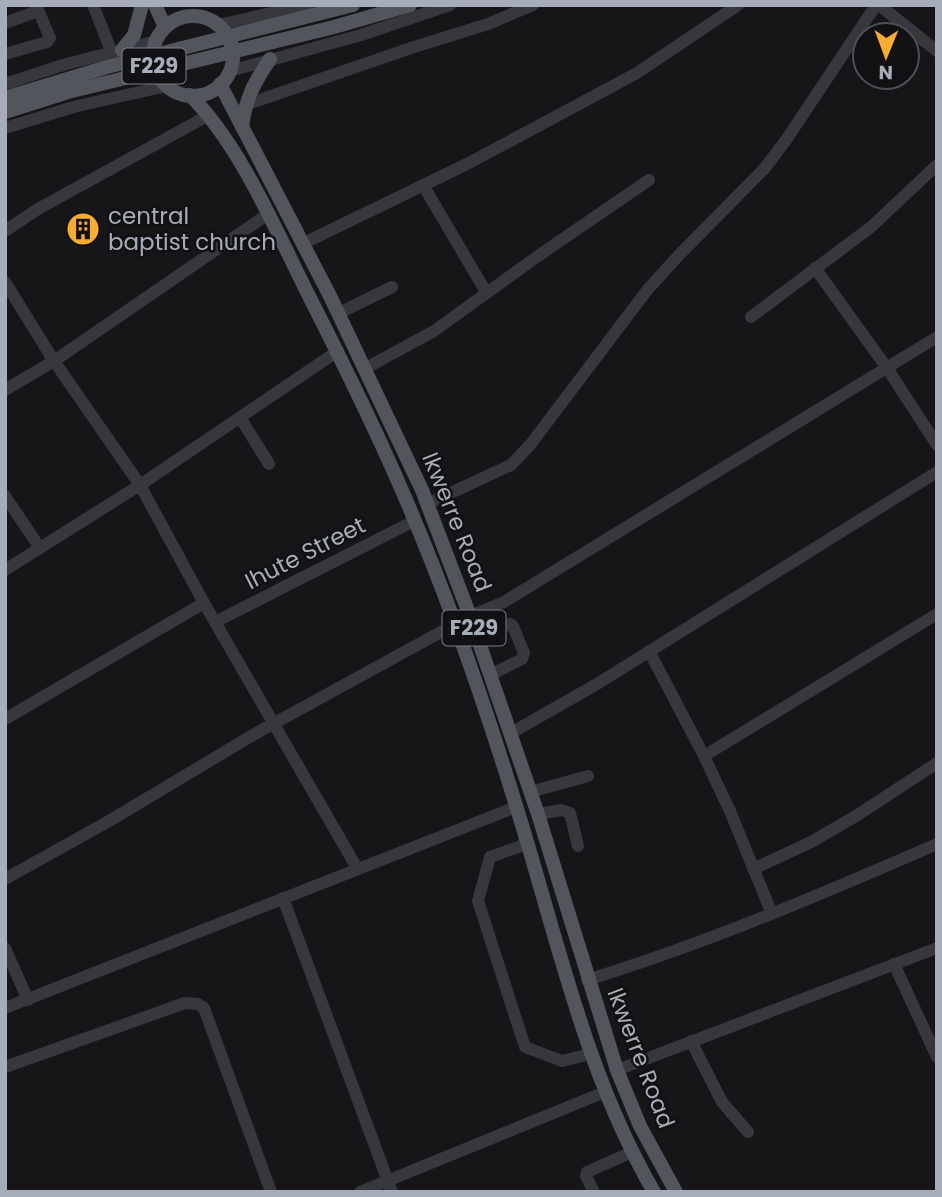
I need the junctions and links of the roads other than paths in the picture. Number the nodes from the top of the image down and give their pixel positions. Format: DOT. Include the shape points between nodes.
graph roads {
  1 [pos="93,5"];
  2 [pos="142,5"];
  3 [pos="155,5"];
  4 [pos="353,5"];
  5 [pos="410,5"];
  6 [pos="450,5"];
  7 [pos="533,5"];
  8 [pos="738,5"];
  9 [pos="878,5"];
  10 [pos="305,6"];
  11 [pos="37,8"];
  12 [pos="192,11"];
  13 [pos="5,23"];
  14 [pos="218,26"];
  15 [pos="165,27"];
  16 [pos="156,41"];
  17 [pos="317,47"];
  18 [pos="937,51"];
  19 [pos="117,52"];
  20 [pos="5,54"];
  21 [pos="270,59"];
  22 [pos="63,65"];
  23 [pos="230,71"];
  24 [pos="5,84"];
  25 [pos="220,84"];
  26 [pos="167,86"];
  27 [pos="190,95"];
  28 [pos="5,98"];
  29 [pos="245,105"];
  30 [pos="77,106"];
  31 [pos="5,112"];
  32 [pos="209,115"];
  33 [pos="5,128"];
  34 [pos="242,128"];
  35 [pos="937,164"];
  36 [pos="649,180"];
  37 [pos="423,186"];
  38 [pos="268,214"];
  39 [pos="5,231"];
  40 [pos="302,244"];
  41 [pos="816,268"];
  42 [pos="5,282"];
  43 [pos="392,287"];
  44 [pos="486,292"];
  45 [pos="339,313"];
  46 [pos="751,317"];
  47 [pos="937,337"];
  48 [pos="338,351"];
  49 [pos="54,361"];
  50 [pos="366,368"];
  51 [pos="887,368"];
  52 [pos="5,390"];
  53 [pos="241,419"];
  54 [pos="937,445"];
  55 [pos="269,464"];
  56 [pos="937,472"];
  57 [pos="140,485"];
  58 [pos="5,496"];
  59 [pos="427,504"];
  60 [pos="414,521"];
  61 [pos="40,548"];
  62 [pos="5,570"];
  63 [pos="204,603"];
  64 [pos="937,614"];
  65 [pos="470,616"];
  66 [pos="215,622"];
  67 [pos="454,625"];
  68 [pos="477,637"];
  69 [pos="649,651"];
  70 [pos="490,675"];
  71 [pos="5,719"];
  72 [pos="274,724"];
  73 [pos="510,733"];
  74 [pos="704,756"];
  75 [pos="937,763"];
  76 [pos="588,776"];
  77 [pos="530,792"];
  78 [pos="516,807"];
  79 [pos="538,814"];
  80 [pos="527,844"];
  81 [pos="937,845"];
  82 [pos="578,846"];
  83 [pos="357,869"];
  84 [pos="753,869"];
  85 [pos="5,879"];
  86 [pos="283,898"];
  87 [pos="772,914"];
  88 [pos="5,948"];
  89 [pos="937,948"];
  90 [pos="894,964"];
  91 [pos="587,980"];
  92 [pos="28,1000"];
  93 [pos="5,1008"];
  94 [pos="691,1041"];
  95 [pos="590,1054"];
  96 [pos="937,1056"];
  97 [pos="5,1067"];
  98 [pos="617,1070"];
  99 [pos="605,1092"];
  100 [pos="748,1132"];
  101 [pos="632,1152"];
  102 [pos="390,1186"];
  103 [pos="271,1192"];
  104 [pos="360,1192"];
  105 [pos="594,1192"];
  106 [pos="654,1192"];
  107 [pos="676,1192"];
  1 -- 19 [label="street"];
  2 -- 19 [label="main road" via="134,35"];
  3 -- 15 [label="main road, F229"];
  4 -- 28 [label="main road, bridge"];
  5 -- 31 [label="main road, bridge"];
  6 -- 17 [label="street"];
  7 -- 29 [label="street"];
  8 -- 37 [label="street" via="637,73"];
  9 -- 18 [label="street"];
  9 -- 59 [label="street" via="764,169 648,289 524,452 511,466"];
  10 -- 14 [label="street"];
  10 -- 17 [label="street" via="298,30 307,44"];
  11 -- 13 [label="street"];
  11 -- 20 [label="street" via="50,38"];
  12 -- 14 [label="main road, F229"];
  12 -- 15 [label="main road, F229"];
  14 -- 23 [label="main road" via="231,46"];
  15 -- 16 [label="main road, F229"];
  16 -- 19 [label="street"];
  16 -- 26 [label="main road, F229" via="154,65"];
  17 -- 21 [label="street"];
  19 -- 22 [label="street"];
  21 -- 23 [label="street"];
  21 -- 29 [label="main road"];
  22 -- 24 [label="street"];
  22 -- 30 [label="street" via="78,68 85,77 85,96"];
  23 -- 25 [label="main road"];
  25 -- 27 [label="main road, F229" via="206,93"];
  25 -- 34 [label="main road, Ikwerre Road / F229"];
  26 -- 27 [label="main road, F229"];
  26 -- 30 [label="street"];
  27 -- 32 [label="main road, Ikwerre Road / F229"];
  29 -- 34 [label="main road"];
  30 -- 33 [label="street"];
  32 -- 38 [label="main road, Ikwerre Road / F229"];
  32 -- 39 [label="street"];
  34 -- 40 [label="main road, Ikwerre Road / F229"];
  35 -- 41 [label="street" via="871,227"];
  36 -- 44 [label="street"];
  37 -- 40 [label="street"];
  37 -- 44 [label="street"];
  38 -- 48 [label="main road, Ikwerre Road / F229"];
  38 -- 49 [label="street"];
  40 -- 45 [label="main road, Ikwerre Road / F229"];
  41 -- 46 [label="street"];
  41 -- 51 [label="street"];
  42 -- 49 [label="street"];
  43 -- 45 [label="street"];
  44 -- 50 [label="street" via="434,331"];
  45 -- 50 [label="main road, Ikwerre Road / F229"];
  47 -- 51 [label="street"];
  48 -- 53 [label="street"];
  48 -- 60 [label="main road, Ikwerre Road / F229"];
  49 -- 52 [label="street"];
  49 -- 57 [label="street"];
  50 -- 59 [label="main road, Ikwerre Road / F229"];
  51 -- 54 [label="street"];
  51 -- 65 [label="street" via="504,602"];
  53 -- 55 [label="street"];
  53 -- 57 [label="street"];
  56 -- 69 [label="street"];
  57 -- 61 [label="street"];
  57 -- 63 [label="street"];
  58 -- 61 [label="street"];
  59 -- 65 [label="main road, Ikwerre Road / F229"];
  60 -- 66 [label="street, Ihute Street"];
  60 -- 67 [label="main road, Ikwerre Road / F229"];
  61 -- 62 [label="street"];
  63 -- 66 [label="street"];
  63 -- 71 [label="street"];
  64 -- 74 [label="street"];
  65 -- 67 [label="street"];
  65 -- 68 [label="main road, Ikwerre Road / F229"];
  66 -- 72 [label="street"];
  67 -- 72 [label="street"];
  67 -- 78 [label="main road, Ikwerre Road / F229"];
  68 -- 70 [label="main road, Ikwerre Road / F229"];
  68 -- 70 [label="street" via="510,624 524,653 522,659"];
  69 -- 73 [label="street"];
  69 -- 74 [label="street"];
  70 -- 73 [label="main road, Ikwerre Road / F229"];
  72 -- 83 [label="street"];
  72 -- 85 [label="street"];
  73 -- 77 [label="main road, Ikwerre Road / F229"];
  74 -- 84 [label="street"];
  75 -- 84 [label="street" via="811,842"];
  76 -- 77 [label="street"];
  77 -- 79 [label="main road, Ikwerre Road / F229"];
  78 -- 80 [label="main road, Ikwerre Road / F229"];
  78 -- 83 [label="street"];
  79 -- 82 [label="street" via="570,813"];
  79 -- 91 [label="main road, Ikwerre Road / F229"];
  80 -- 95 [label="main road, Ikwerre Road / F229"];
  80 -- 95 [label="street" via="490,857 478,901 525,1047 562,1061"];
  81 -- 87 [label="street"];
  83 -- 86 [label="street"];
  84 -- 87 [label="street"];
  86 -- 92 [label="street"];
  86 -- 102 [label="street"];
  87 -- 91 [label="street"];
  88 -- 92 [label="street"];
  89 -- 90 [label="street"];
  90 -- 94 [label="street"];
  90 -- 96 [label="street"];
  91 -- 98 [label="main road, Ikwerre Road / F229"];
  92 -- 93 [label="street"];
  94 -- 98 [label="street"];
  94 -- 100 [label="street" via="722,1102"];
  95 -- 99 [label="main road, Ikwerre Road / F229"];
  97 -- 103 [label="street" via="184,1003 198,1004 204,1008"];
  98 -- 107 [label="main road, Ikwerre Road / F229" via="640,1126"];
  99 -- 101 [label="main road, Ikwerre Road / F229"];
  99 -- 102 [label="street"];
  101 -- 105 [label="street" via="587,1172"];
  101 -- 106 [label="main road, Ikwerre Road / F229"];
  102 -- 104 [label="street"];
}
